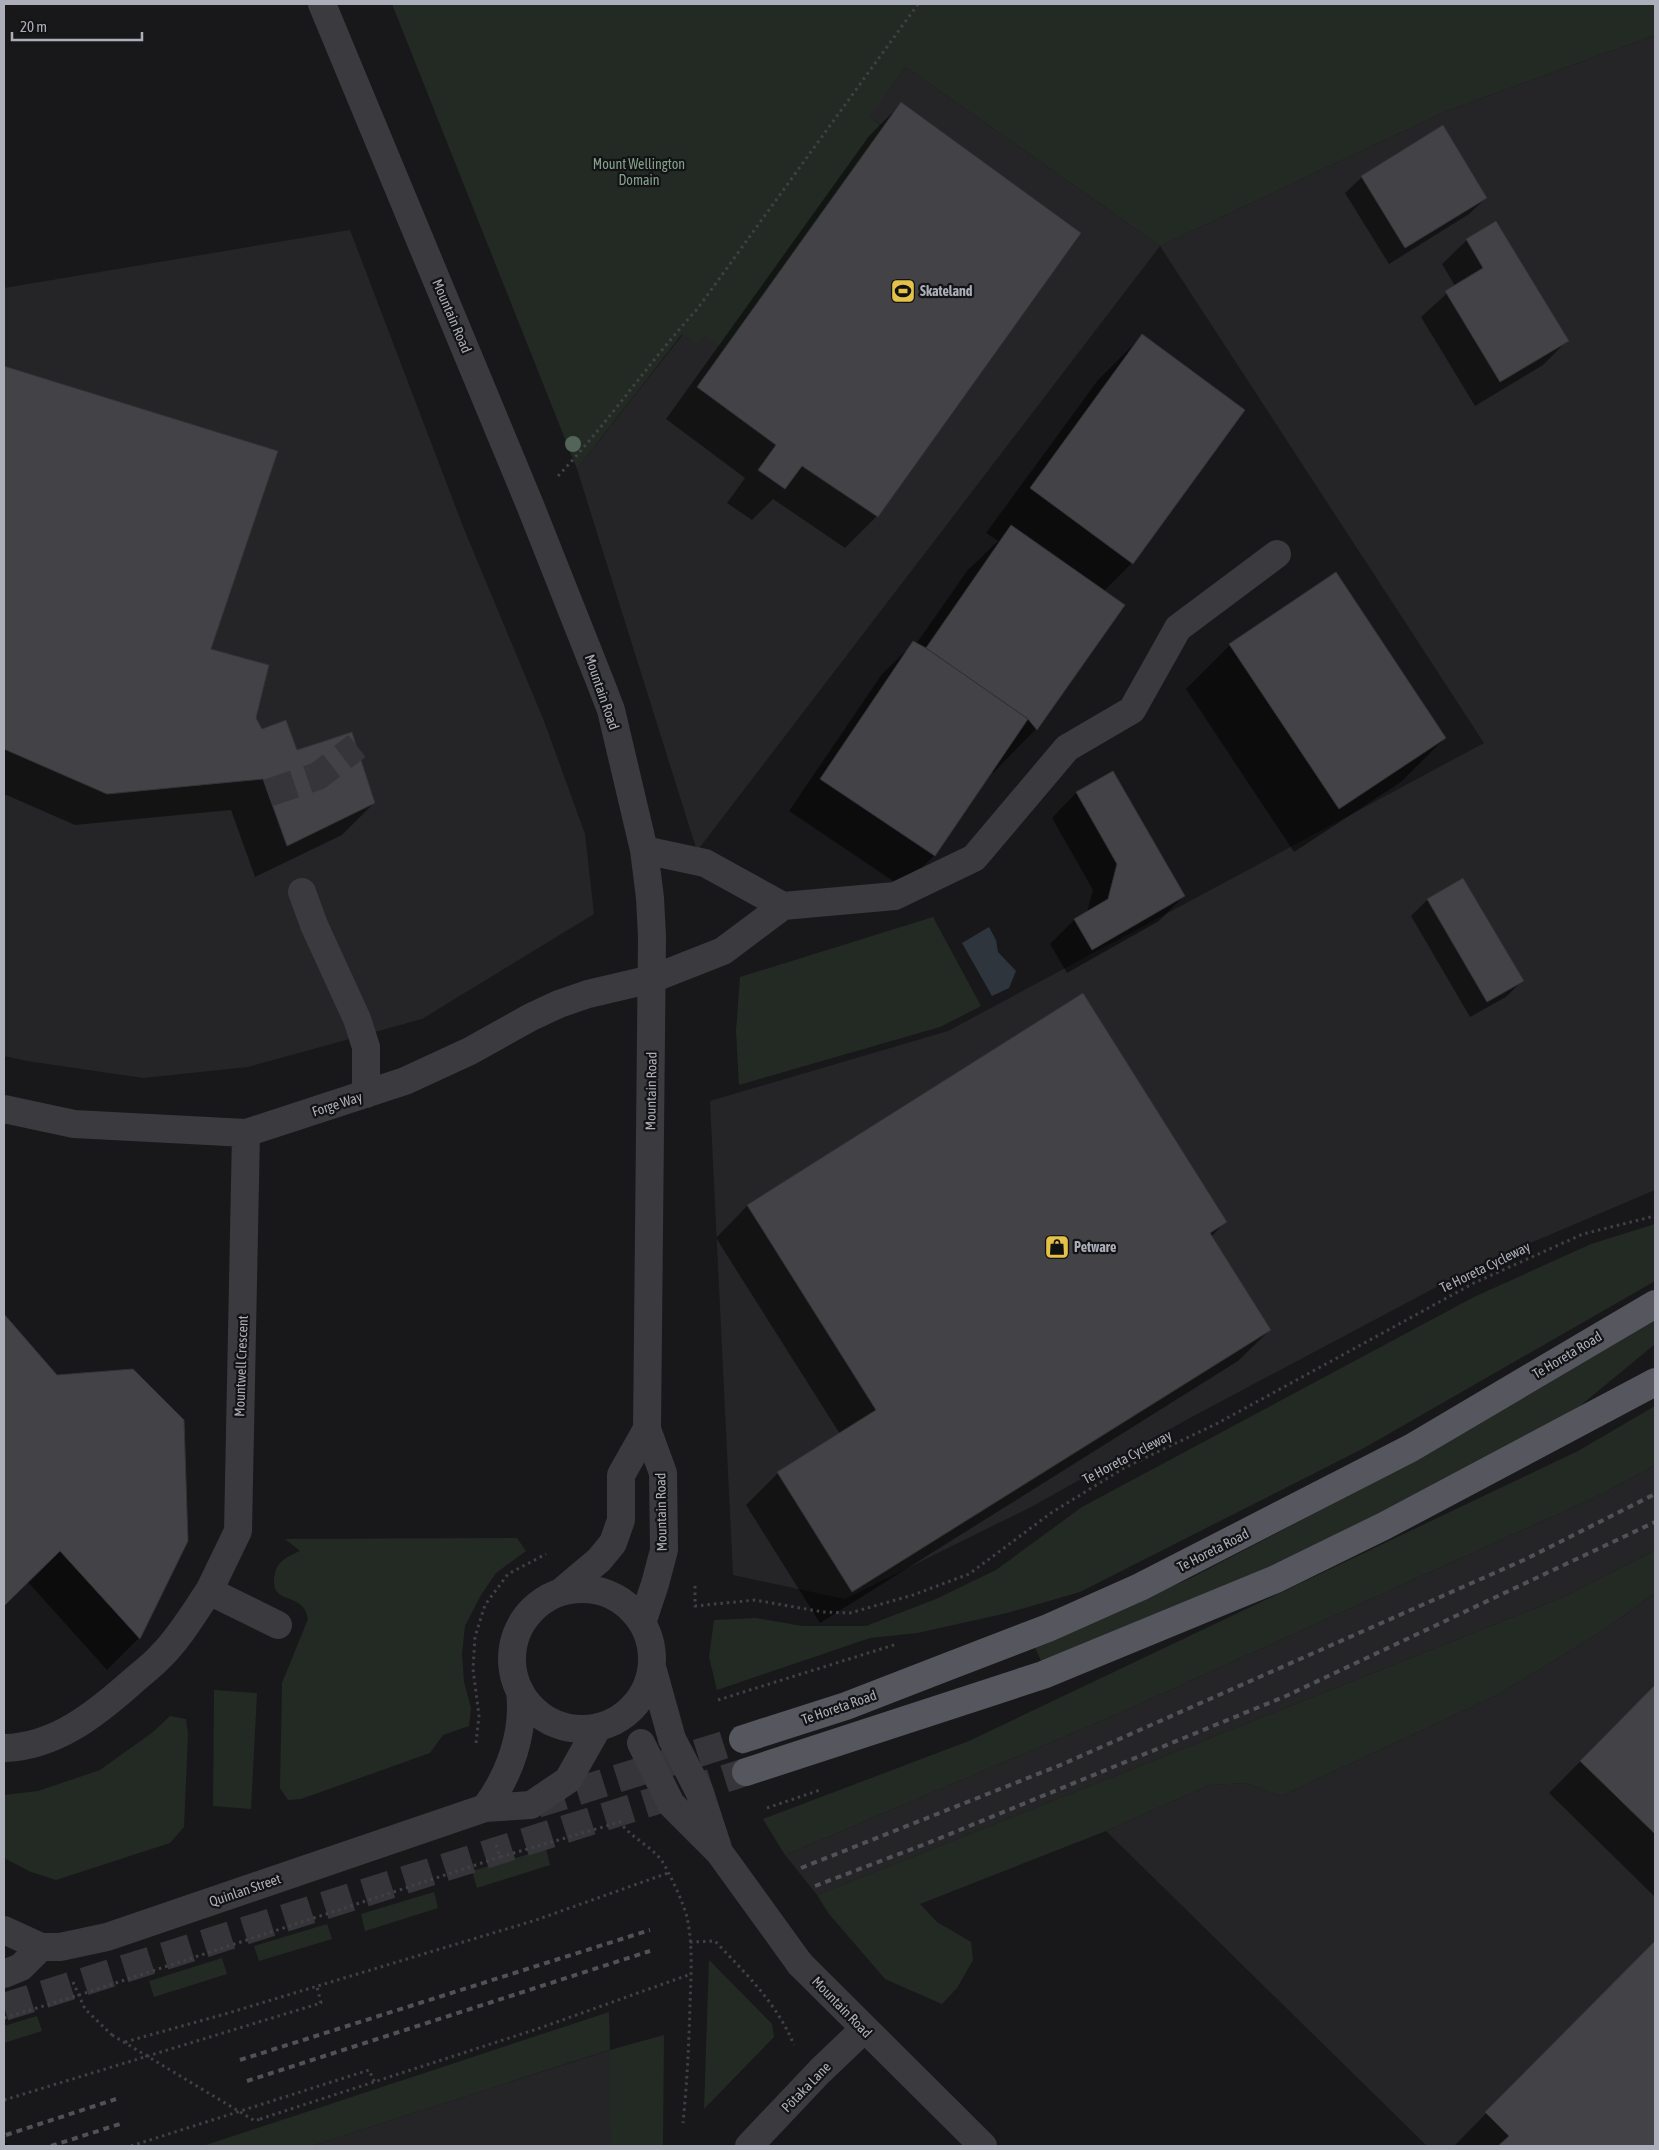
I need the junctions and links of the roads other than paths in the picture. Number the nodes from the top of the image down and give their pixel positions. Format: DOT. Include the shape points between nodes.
graph roads {
  1 [pos="322,4"];
  2 [pos="1277,554"];
  3 [pos="644,850"];
  4 [pos="302,892"];
  5 [pos="782,906"];
  6 [pos="652,978"];
  7 [pos="366,1094"];
  8 [pos="4,1108"];
  9 [pos="246,1133"];
  10 [pos="1655,1304"];
  11 [pos="1655,1382"];
  12 [pos="647,1429"];
  13 [pos="208,1591"];
  14 [pos="561,1592"];
  15 [pos="642,1623"];
  16 [pos="278,1625"];
  17 [pos="652,1667"];
  18 [pos="520,1690"];
  19 [pos="601,1726"];
  20 [pos="743,1740"];
  21 [pos="4,1748"];
  22 [pos="746,1772"];
  23 [pos="485,1808"];
  24 [pos="719,1852"];
  25 [pos="4,1930"];
  26 [pos="41,1947"];
  27 [pos="4,1974"];
  28 [pos="864,2029"];
  29 [pos="749,2146"];
  30 [pos="983,2146"];
  1 -- 3 [label="street, Mountain Road" via="530,505 611,710"];
  2 -- 5 [label="street" via="1178,628 1132,710 1067,748 974,858 895,896"];
  3 -- 5 [label="street" via="705,863"];
  3 -- 6 [label="street, Mountain Road" via="650,898"];
  4 -- 7 [label="street" via="366,1047"];
  5 -- 6 [label="street, Forge Way" via="723,951"];
  6 -- 7 [label="street, Forge Way" via="559,1004 405,1082"];
  6 -- 12 [label="street, Mountain Road"];
  7 -- 9 [label="street, Forge Way"];
  8 -- 9 [label="street, Forge Way" via="74,1124"];
  9 -- 13 [label="street, Mountwell Crescent" via="238,1531"];
  10 -- 20 [label="main road, Te Horeta Road" via="1411,1448 1140,1587 1048,1628 846,1706"];
  11 -- 22 [label="main road" via="1384,1526 1267,1582 1043,1675"];
  12 -- 14 [label="street, Mountain Road" via="621,1475 621,1520 613,1542 599,1560"];
  12 -- 15 [label="street, Mountain Road" via="663,1473 664,1550"];
  13 -- 16 [label="street"];
  13 -- 21 [label="street, Mountwell Crescent" via="162,1656 95,1714 65,1732 18,1748"];
  14 -- 15 [label="street" via="584,1589 607,1594 627,1605"];
  14 -- 18 [label="street" via="540,1603 517,1632 512,1668"];
  15 -- 17 [label="street" via="651,1645"];
  17 -- 19 [label="street" via="640,1699 624,1715"];
  17 -- 24 [label="street, Mountain Road, bridge" via="672,1739 700,1793"];
  18 -- 19 [label="street" via="536,1712 547,1719 572,1728"];
  18 -- 23 [label="street" via="521,1720 512,1758 505,1778"];
  19 -- 23 [label="street, Quinlan Street" via="568,1780 531,1805"];
  19 -- 24 [label="street, Mountain Road, bridge" via="626,1731 641,1743 671,1804"];
  23 -- 26 [label="street, Quinlan Street" via="107,1937 60,1947"];
  24 -- 28 [label="street, Mountain Road, bridge" via="800,1964"];
  25 -- 26 [label="street, Quinlan Street"];
  26 -- 27 [label="street" via="21,1967"];
  28 -- 29 [label="street, Pōtaka Lane"];
  28 -- 30 [label="street, Mountain Road"];
}
